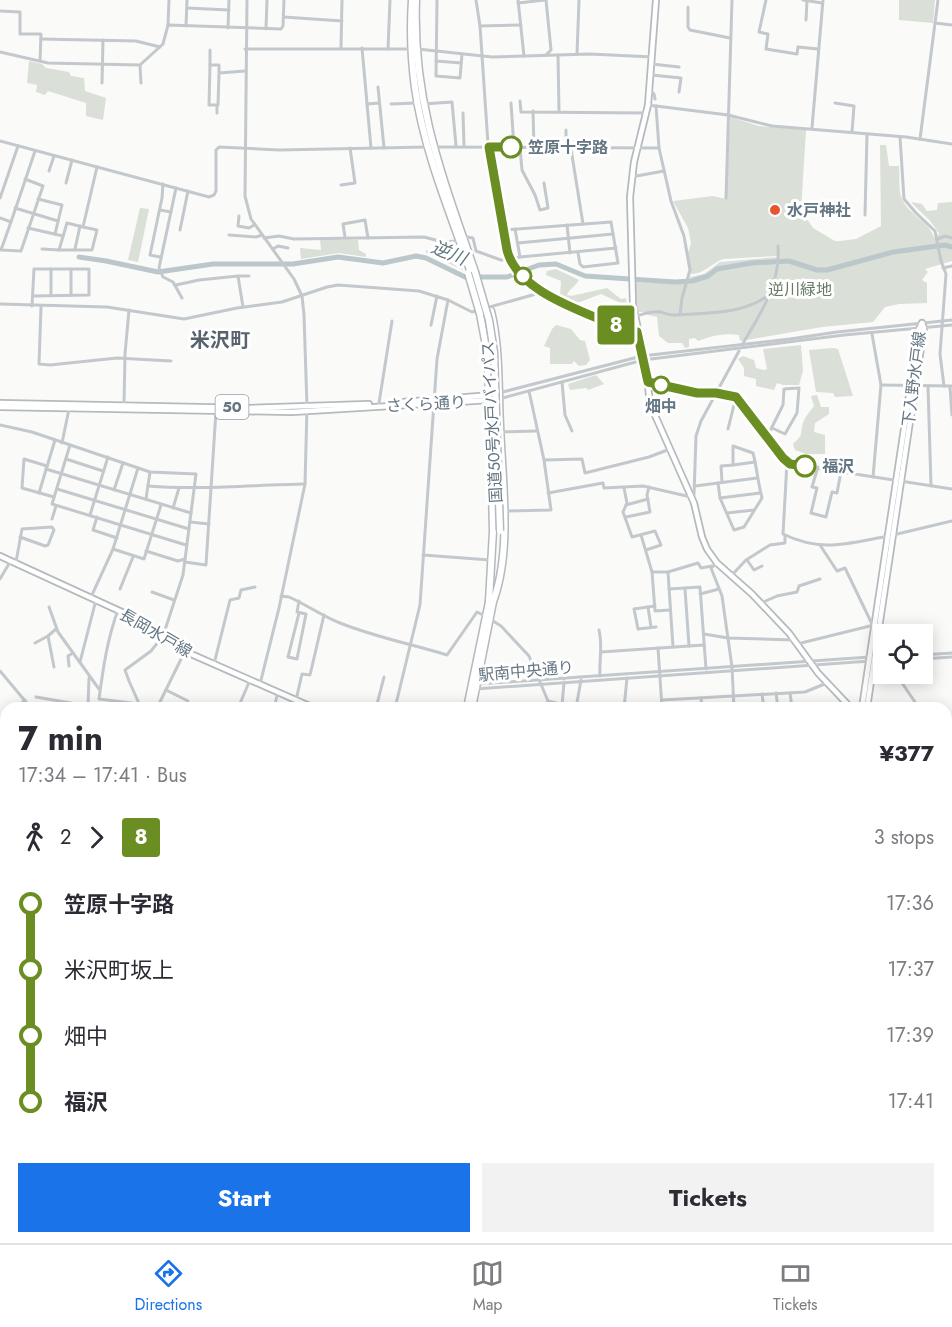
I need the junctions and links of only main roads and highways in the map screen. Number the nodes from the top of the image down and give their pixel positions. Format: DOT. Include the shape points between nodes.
graph roads {
  1 [pos="412,0"];
  2 [pos="416,0"];
  3 [pos="656,0"];
  4 [pos="413,49"];
  5 [pos="450,207"];
  6 [pos="473,273"];
  7 [pos="921,327"];
  8 [pos="499,396"];
  9 [pos="489,398"];
  10 [pos="434,401"];
  11 [pos="0,405"];
  12 [pos="124,407"];
  13 [pos="307,409"];
  14 [pos="890,536"];
  15 [pos="0,556"];
  16 [pos="491,600"];
  17 [pos="872,659"];
  18 [pos="475,687"];
  19 [pos="300,702"];
  20 [pos="469,702"];
  21 [pos="473,702"];
  22 [pos="845,702"];
  23 [pos="866,702"];
  1 -- 4 [label="highway, 国道50号水戸バイパス"];
  2 -- 4 [label="highway, 国道50号水戸バイパス"];
  3 -- 22 [label="main road" via="648,105 631,177 631,284 650,404 692,497 714,565 761,603"];
  4 -- 5 [label="highway, 国道50号水戸バイパス" via="430,147"];
  5 -- 6 [label="highway, 国道50号水戸バイパス"];
  5 -- 6 [label="highway" via="457,241"];
  5 -- 6 [label="highway" via="467,237"];
  6 -- 8 [label="highway, bridge" via="491,311"];
  6 -- 9 [label="highway, bridge" via="487,351"];
  6 -- 16 [label="highway, 国道50号水戸バイパス, bridge" via="489,320 494,352 498,531"];
  7 -- 14 [label="main road, 下入野水戸線"];
  8 -- 9 [label="main road, さくら通り / 50"];
  8 -- 16 [label="highway" via="502,557"];
  9 -- 10 [label="main road, さくら通り / 50"];
  9 -- 16 [label="highway"];
  10 -- 13 [label="main road, さくら通り / 50"];
  10 -- 13 [label="main road, さくら通り / 50"];
  11 -- 12 [label="main road, さくら通り / 50"];
  11 -- 12 [label="main road, さくら通り / 50"];
  12 -- 13 [label="main road, さくら通り / 50"];
  14 -- 17 [label="main road, 下入野水戸線"];
  14 -- 17 [label="main road, 下入野水戸線"];
  15 -- 19 [label="main road, 長岡水戸線" via="118,610 185,651"];
  16 -- 18 [label="highway, 国道50号水戸バイパス"];
  17 -- 23 [label="main road, 下入野水戸線"];
  18 -- 20 [label="highway, 国道50号水戸バイパス"];
  18 -- 21 [label="highway, 国道50号水戸バイパス"];
}
